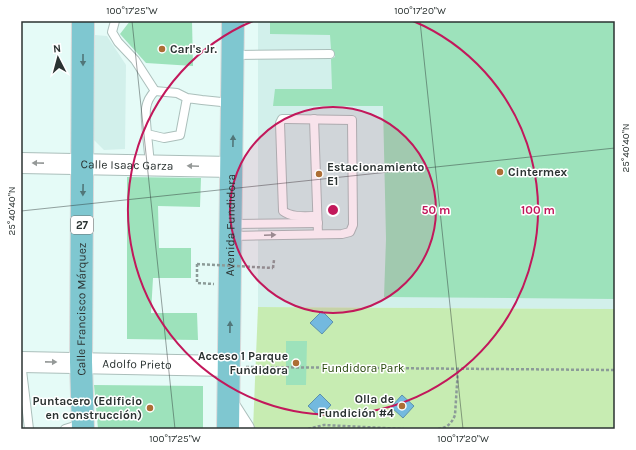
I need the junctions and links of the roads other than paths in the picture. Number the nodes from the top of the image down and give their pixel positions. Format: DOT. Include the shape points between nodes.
graph roads {
  1 [pos="83,21"];
  2 [pos="115,21"];
  3 [pos="233,21"];
  4 [pos="330,54"];
  5 [pos="233,55"];
  6 [pos="155,91"];
  7 [pos="187,98"];
  8 [pos="232,103"];
  9 [pos="314,119"];
  10 [pos="147,134"];
  11 [pos="21,163"];
  12 [pos="83,164"];
  13 [pos="150,164"];
  14 [pos="232,167"];
  15 [pos="318,219"];
  16 [pos="231,230"];
  17 [pos="318,234"];
  18 [pos="21,362"];
  19 [pos="81,362"];
  20 [pos="229,366"];
  21 [pos="228,404"];
  22 [pos="77,427"];
  23 [pos="29,429"];
  24 [pos="228,429"];
  25 [pos="244,429"];
  1 -- 12 [label="main road, Calle Francisco Márquez / 27, one-way"];
  2 -- 6 [label="lane" via="112,32 135,60"];
  3 -- 5 [label="main road, Avenida Fundidora"];
  4 -- 5 [label="lane"];
  5 -- 8 [label="main road, Avenida Fundidora"];
  6 -- 7 [label="lane" via="177,93"];
  6 -- 10 [label="lane" via="148,97 146,107"];
  7 -- 8 [label="lane"];
  7 -- 10 [label="lane" via="180,135 164,138"];
  14 -- 8 [label="main road, Avenida Fundidora, one-way"];
  9 -- 15 [label="lane"];
  9 -- 15 [label="lane" via="282,119 280,123 282,206 287,215"];
  9 -- 17 [label="lane" via="352,120 353,225 350,232"];
  10 -- 13 [label="lane"];
  12 -- 11 [label="street, Calle Isaac Garza, one-way"];
  12 -- 13 [label="street, Calle Isaac Garza"];
  12 -- 19 [label="main road, Calle Francisco Márquez / 27, one-way"];
  14 -- 13 [label="street, Calle Isaac Garza, one-way"];
  14 -- 16 [label="main road, Avenida Fundidora"];
  15 -- 16 [label="lane"];
  15 -- 17 [label="lane"];
  16 -- 17 [label="lane, one-way"];
  20 -- 16 [label="main road, Avenida Fundidora, one-way"];
  18 -- 19 [label="street, Adolfo Prieto, one-way"];
  18 -- 23 [label="lane"];
  19 -- 20 [label="street, Adolfo Prieto"];
  19 -- 22 [label="main road, Calle Francisco Márquez / 27"];
  20 -- 21 [label="main road, Avenida Fundidora"];
  21 -- 24 [label="main road, Avenida Fundidora"];
  21 -- 25 [label="street"];
}
